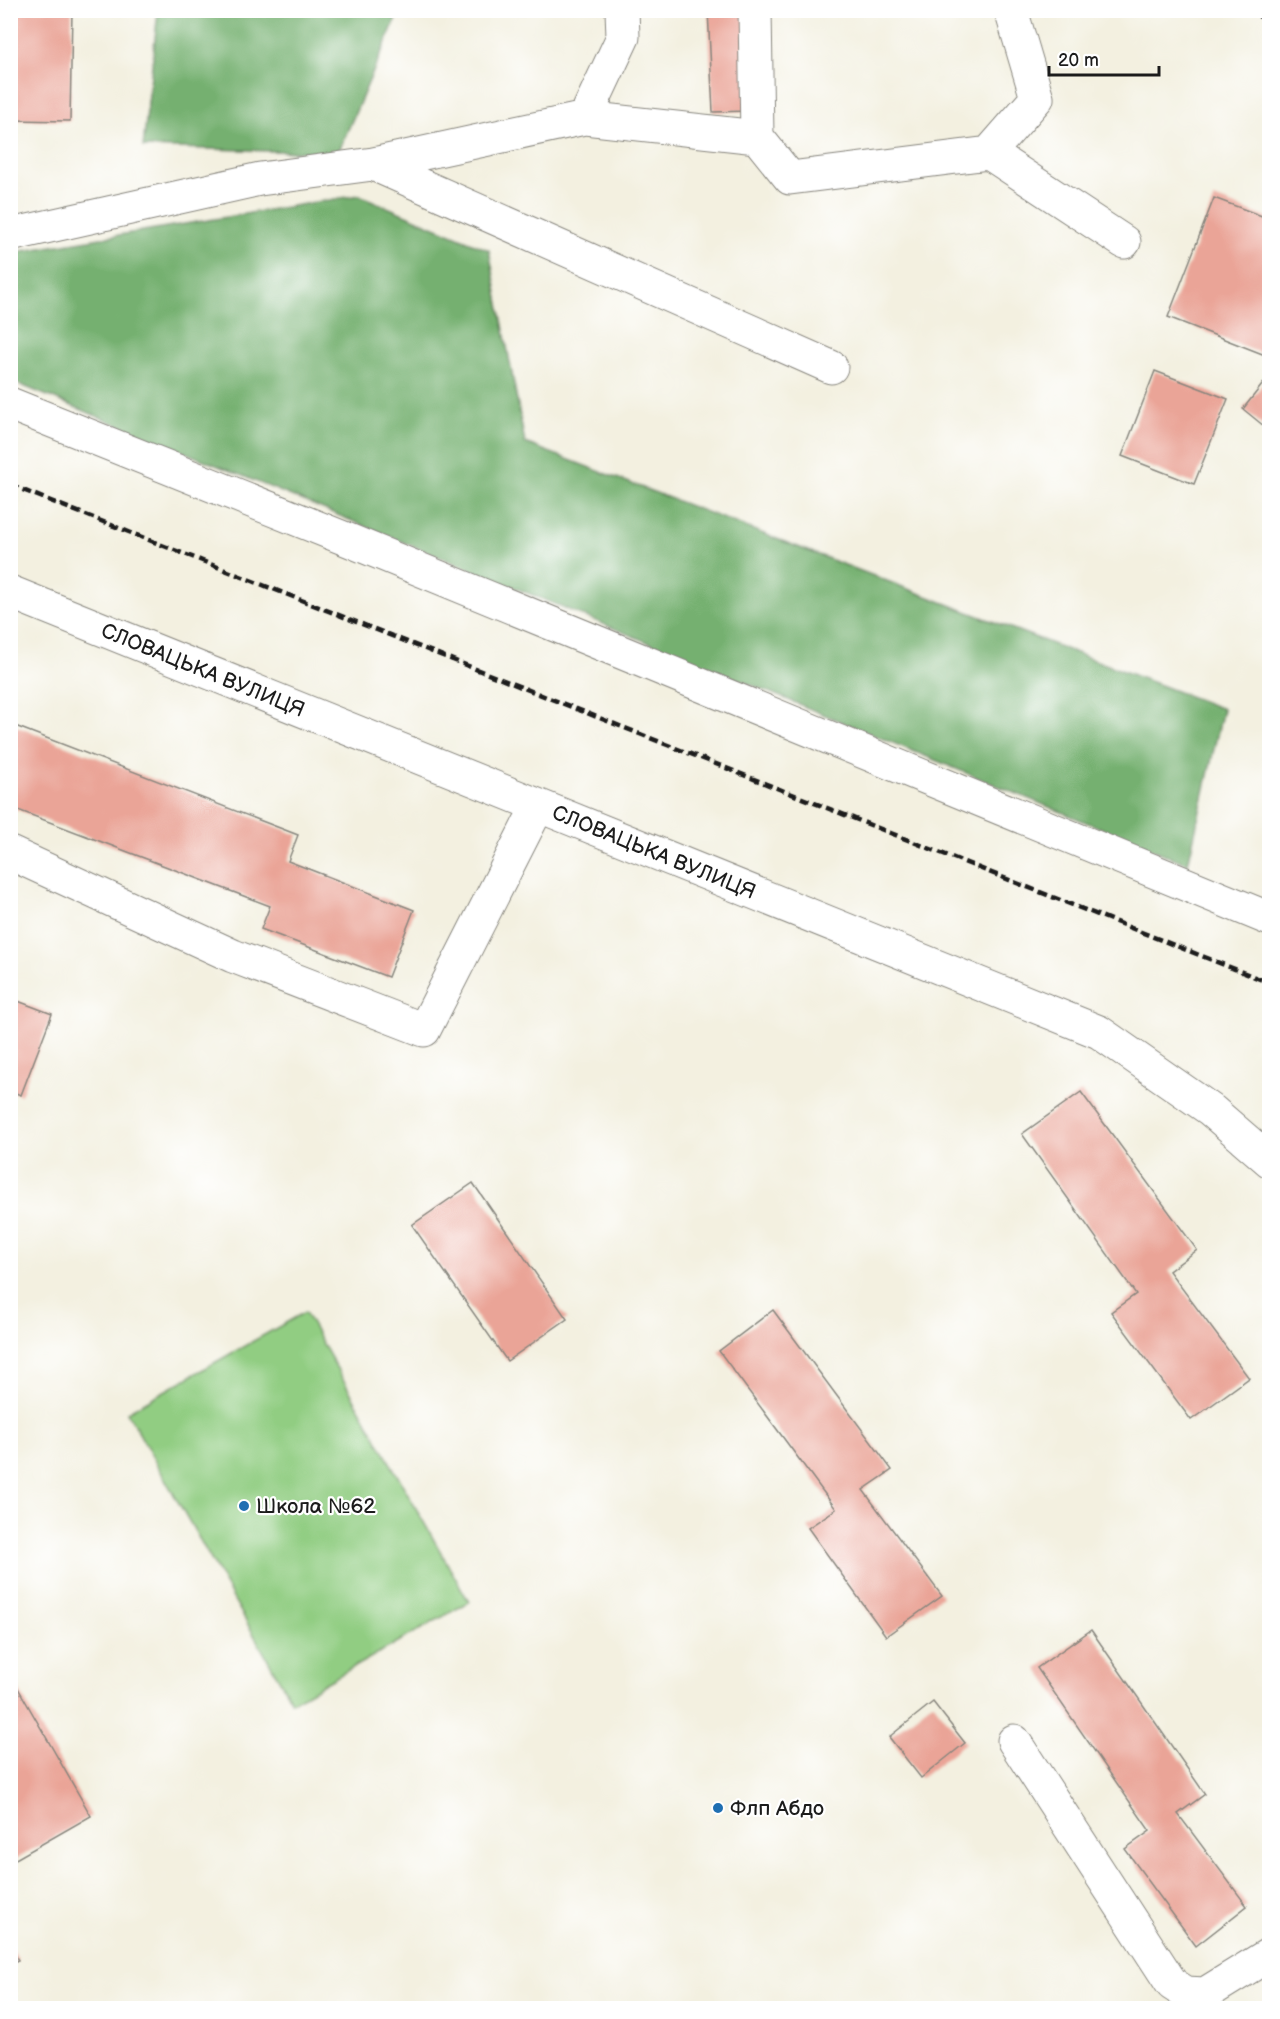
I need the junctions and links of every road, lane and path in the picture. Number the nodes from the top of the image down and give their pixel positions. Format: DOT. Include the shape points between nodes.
graph roads {
  1 [pos="622,10"];
  2 [pos="755,10"];
  3 [pos="1011,10"];
  4 [pos="585,118"];
  5 [pos="757,136"];
  6 [pos="989,153"];
  7 [pos="373,164"];
  8 [pos="10,235"];
  9 [pos="1125,242"];
  10 [pos="831,367"];
  11 [pos="10,404"];
  12 [pos="10,592"];
  13 [pos="538,806"];
  14 [pos="10,853"];
  15 [pos="1269,919"];
  16 [pos="1269,1161"];
  17 [pos="1014,1741"];
  18 [pos="1269,1953"];
  1 -- 4 [label="street" via="623,37"];
  2 -- 5 [label="street"];
  3 -- 6 [label="street" via="1037,98"];
  4 -- 5 [label="street"];
  4 -- 7 [label="street"];
  5 -- 6 [label="street" via="790,178"];
  6 -- 9 [label="street"];
  7 -- 8 [label="street" via="260,179"];
  7 -- 10 [label="street"];
  11 -- 15 [label="street"];
  12 -- 13 [label="street, СЛОВАЦЬКА ВУЛИЦЯ"];
  13 -- 14 [label="street" via="424,1030 233,956"];
  13 -- 16 [label="street, СЛОВАЦЬКА ВУЛИЦЯ" via="1099,1032 1211,1110"];
  17 -- 18 [label="street" via="1172,1984 1186,1993 1205,1994"];
}
